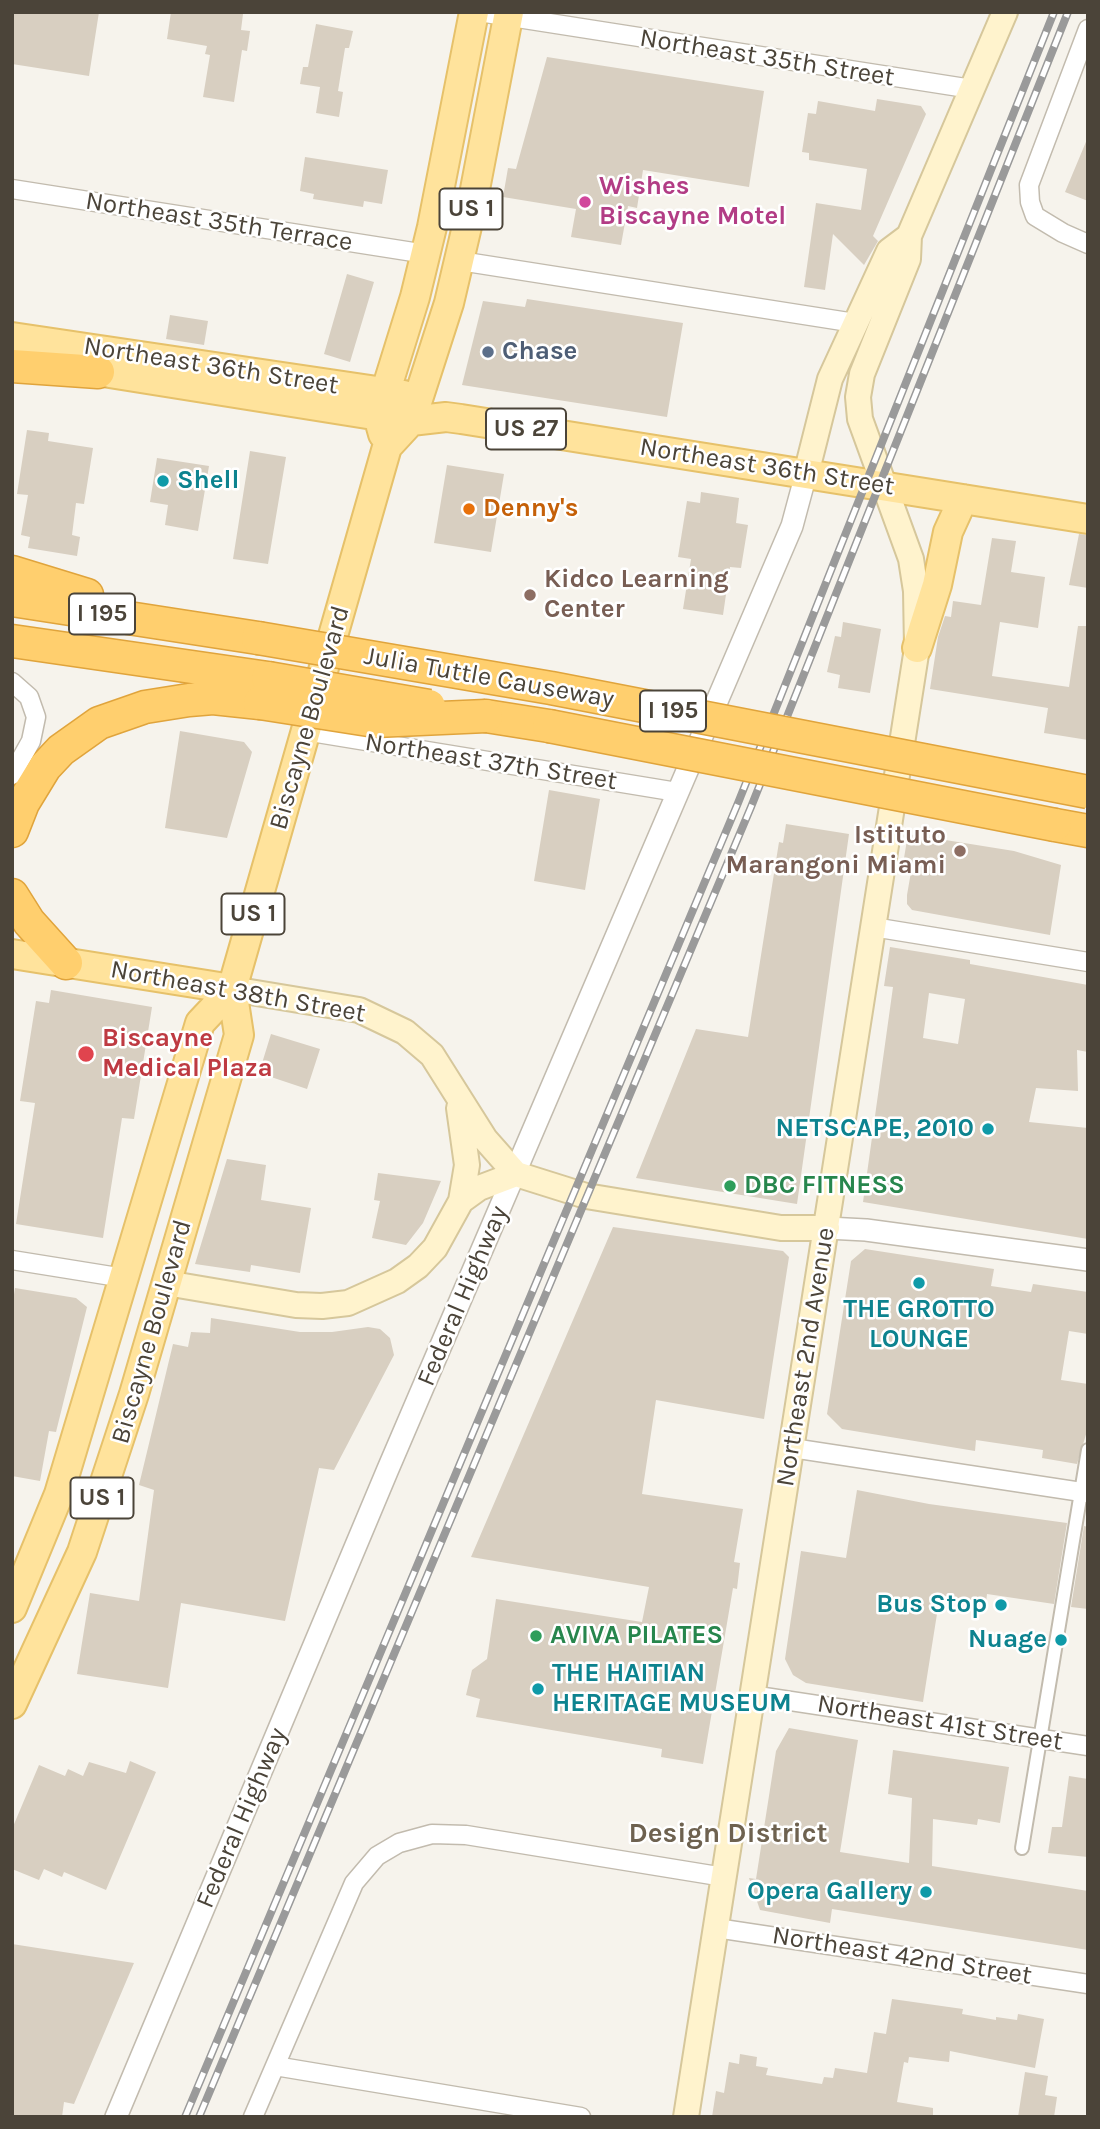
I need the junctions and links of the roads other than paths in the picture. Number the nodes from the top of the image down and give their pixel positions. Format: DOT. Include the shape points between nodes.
graph roads {
  1 [pos="477,12"];
  2 [pos="1004,12"];
  3 [pos="509,14"];
  4 [pos="1088,29"];
  5 [pos="972,89"];
  6 [pos="12,189"];
  7 [pos="909,236"];
  8 [pos="1088,244"];
  9 [pos="425,254"];
  10 [pos="460,261"];
  11 [pos="855,323"];
  12 [pos="12,337"];
  13 [pos="12,357"];
  14 [pos="12,366"];
  15 [pos="98,372"];
  16 [pos="382,404"];
  17 [pos="415,409"];
  18 [pos="387,447"];
  19 [pos="806,474"];
  20 [pos="886,486"];
  21 [pos="963,499"];
  22 [pos="1088,519"];
  23 [pos="12,572"];
  24 [pos="12,600"];
  25 [pos="192,628"];
  26 [pos="12,641"];
  27 [pos="917,648"];
  28 [pos="12,682"];
  29 [pos="264,691"];
  30 [pos="305,731"];
  31 [pos="12,775"];
  32 [pos="677,792"];
  33 [pos="1088,792"];
  34 [pos="12,831"];
  35 [pos="1088,831"];
  36 [pos="12,895"];
  37 [pos="873,928"];
  38 [pos="12,954"];
  39 [pos="1088,962"];
  40 [pos="66,963"];
  41 [pos="232,989"];
  42 [pos="455,1091"];
  43 [pos="516,1174"];
  44 [pos="461,1201"];
  45 [pos="827,1228"];
  46 [pos="12,1260"];
  47 [pos="1088,1260"];
  48 [pos="124,1278"];
  49 [pos="166,1283"];
  50 [pos="792,1448"];
  51 [pos="1088,1450"];
  52 [pos="1085,1493"];
  53 [pos="82,1552"];
  54 [pos="12,1608"];
  55 [pos="751,1695"];
  56 [pos="12,1704"];
  57 [pos="1039,1738"];
  58 [pos="1088,1746"];
  59 [pos="1022,1848"];
  60 [pos="724,1877"];
  61 [pos="716,1928"];
  62 [pos="1088,1984"];
  63 [pos="275,2066"];
  64 [pos="116,2117"];
  65 [pos="253,2117"];
  66 [pos="581,2117"];
  67 [pos="686,2117"];
  1 -- 3 [label="street, Northeast 35th Street"];
  1 -- 9 [label="main road, US 1"];
  2 -- 5 [label="main road, Northeast 2nd Avenue"];
  3 -- 5 [label="street, Northeast 35th Street"];
  3 -- 10 [label="main road, Biscayne Boulevard / US 1"];
  4 -- 8 [label="street" via="1029,185 1035,216"];
  5 -- 7 [label="main road, Northeast 2nd Avenue"];
  6 -- 9 [label="street, Northeast 35th Terrace"];
  7 -- 11 [label="main road, Northeast 2nd Avenue" via="890,251"];
  7 -- 20 [label="main road, Northeast 2nd Avenue" via="908,258 862,374 858,397 860,419"];
  9 -- 16 [label="main road, US 1"];
  10 -- 11 [label="street"];
  10 -- 17 [label="main road, Biscayne Boulevard / US 1"];
  11 -- 19 [label="main road, Northeast 2nd Avenue" via="830,379"];
  12 -- 16 [label="main road, Northeast 36th Street"];
  13 -- 15 [label="main road, Northeast 36th Street"];
  14 -- 15 [label="highway"];
  15 -- 16 [label="main road, Northeast 36th Street"];
  16 -- 17 [label="main road, Northeast 36th Street"];
  16 -- 18 [label="main road"];
  17 -- 18 [label="main road, Biscayne Boulevard / US 1"];
  17 -- 19 [label="main road, Northeast 36th Street / US 27"];
  18 -- 30 [label="main road, Biscayne Boulevard / US 1"];
  19 -- 20 [label="main road, Northeast 36th Street / US 27"];
  19 -- 32 [label="street, Federal Highway" via="792,526"];
  20 -- 21 [label="main road, Northeast 36th Street / US 27"];
  20 -- 27 [label="main road, Northeast 2nd Avenue" via="911,559"];
  21 -- 22 [label="main road, Northeast 36th Street / US 27"];
  21 -- 27 [label="main road" via="948,531"];
  23 -- 25 [label="highway"];
  24 -- 25 [label="highway, Julia Tuttle Causeway / I 195"];
  25 -- 33 [label="highway, Julia Tuttle Causeway / I 195, bridge" via="551,688"];
  26 -- 29 [label="highway, Julia Tuttle Causeway / I 195"];
  27 -- 37 [label="main road, Northeast 2nd Avenue"];
  28 -- 31 [label="street" via="29,697 36,717 35,729"];
  29 -- 34 [label="highway" via="145,707 99,723 45,766"];
  29 -- 35 [label="highway, Julia Tuttle Causeway / I 195, bridge" via="486,716"];
  30 -- 32 [label="street, Northeast 37th Street"];
  30 -- 41 [label="main road, Biscayne Boulevard / US 1"];
  32 -- 43 [label="street, Federal Highway"];
  36 -- 40 [label="highway"];
  37 -- 39 [label="street"];
  37 -- 45 [label="main road, Northeast 2nd Avenue"];
  38 -- 40 [label="main road, Northeast 38th Street"];
  40 -- 41 [label="main road, Northeast 38th Street"];
  41 -- 42 [label="main road, Northeast 38th Street" via="337,1006 388,1021 432,1055"];
  41 -- 48 [label="main road, Biscayne Boulevard / US 1" via="200,1023"];
  41 -- 49 [label="main road, Biscayne Boulevard / US 1" via="239,1035"];
  42 -- 43 [label="main road, Northeast 38th Street" via="485,1139"];
  42 -- 44 [label="main road" via="467,1165"];
  43 -- 44 [label="main road" via="479,1188"];
  43 -- 45 [label="main road" via="579,1195 781,1228"];
  43 -- 64 [label="street, Federal Highway"];
  44 -- 49 [label="main road" via="435,1248 418,1266 348,1303 296,1305"];
  45 -- 47 [label="street"];
  45 -- 50 [label="main road, Northeast 2nd Avenue"];
  46 -- 48 [label="street"];
  48 -- 53 [label="main road" via="134,1302 79,1488"];
  48 -- 54 [label="main road, Biscayne Boulevard / US 1" via="59,1494"];
  49 -- 53 [label="main road, Biscayne Boulevard / US 1" via="114,1464"];
  50 -- 52 [label="street"];
  50 -- 55 [label="main road, Northeast 2nd Avenue"];
  51 -- 52 [label="street"];
  52 -- 57 [label="street"];
  53 -- 56 [label="main road, Biscayne Boulevard / US 1"];
  55 -- 57 [label="street, Northeast 41st Street"];
  55 -- 60 [label="main road, Northeast 2nd Avenue"];
  57 -- 58 [label="street, Northeast 41st Street"];
  57 -- 59 [label="street"];
  60 -- 61 [label="main road, Northeast 2nd Avenue"];
  60 -- 63 [label="street" via="450,1833 414,1837 386,1850 354,1883"];
  61 -- 62 [label="street, Northeast 42nd Street"];
  61 -- 67 [label="main road, Northeast 2nd Avenue"];
  63 -- 65 [label="street"];
  63 -- 66 [label="street"];
}
